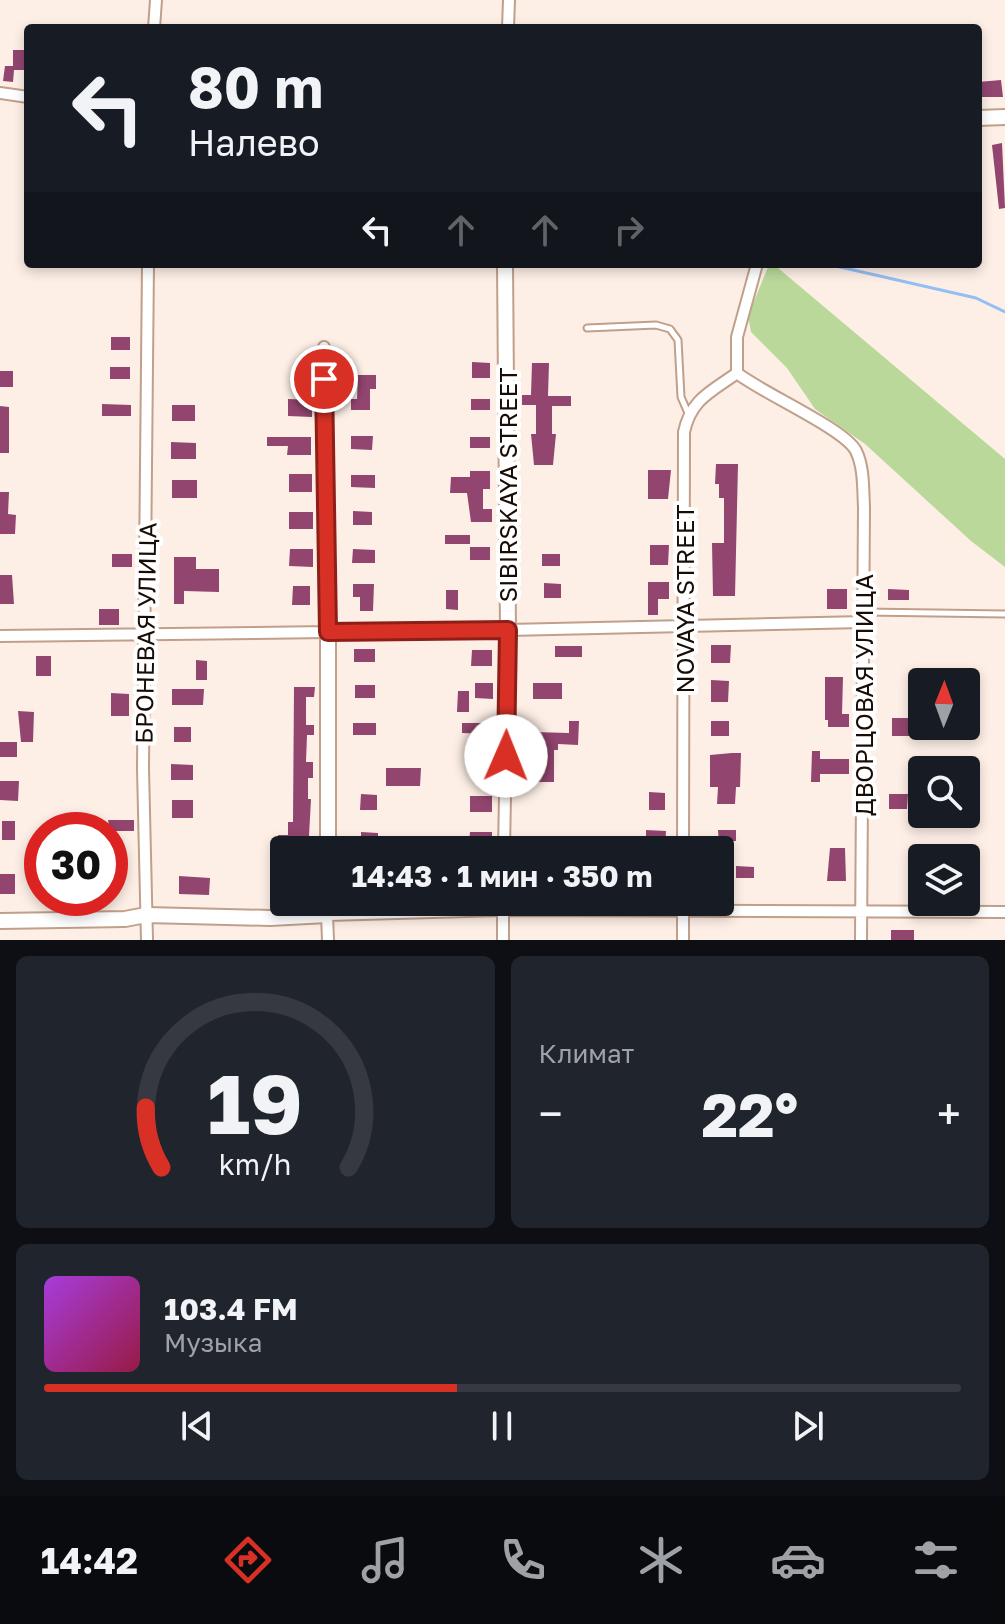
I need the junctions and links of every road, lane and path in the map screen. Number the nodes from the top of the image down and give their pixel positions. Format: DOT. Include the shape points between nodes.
graph roads {
  1 [pos="156,0"];
  2 [pos="509,0"];
  3 [pos="154,24"];
  4 [pos="508,24"];
  5 [pos="0,93"];
  6 [pos="24,96"];
  7 [pos="1005,117"];
  8 [pos="982,118"];
  9 [pos="148,268"];
  10 [pos="505,268"];
  11 [pos="756,268"];
  12 [pos="587,328"];
  13 [pos="324,347"];
  14 [pos="737,373"];
  15 [pos="688,413"];
  16 [pos="1005,614"];
  17 [pos="864,617"];
  18 [pos="684,624"];
  19 [pos="508,630"];
  20 [pos="328,632"];
  21 [pos="145,635"];
  22 [pos="0,636"];
  23 [pos="328,836"];
  24 [pos="504,836"];
  25 [pos="683,836"];
  26 [pos="734,908"];
  27 [pos="861,912"];
  28 [pos="1005,912"];
  29 [pos="146,915"];
  30 [pos="283,916"];
  31 [pos="328,916"];
  32 [pos="503,916"];
  33 [pos="683,916"];
  34 [pos="0,921"];
  35 [pos="147,940"];
  36 [pos="328,940"];
  37 [pos="503,940"];
  38 [pos="683,940"];
  39 [pos="861,940"];
  1 -- 3 [label="street"];
  2 -- 4 [label="street"];
  5 -- 6 [label="street"];
  7 -- 8 [label="street"];
  9 -- 21 [label="street, БРОНЕВАЯ УЛИЦА"];
  10 -- 19 [label="street, SIBIRSKAYA STREET"];
  11 -- 14 [label="street" via="737,337"];
  12 -- 15 [label="lane" via="670,329 678,340 681,397"];
  13 -- 20 [label="street"];
  14 -- 15 [label="street"];
  14 -- 17 [label="street, ДВОРЦОВАЯ УЛИЦА" via="836,431 856,452 864,507"];
  15 -- 18 [label="street, NOVAYA STREET"];
  16 -- 17 [label="lane"];
  17 -- 18 [label="street"];
  17 -- 27 [label="street, ДВОРЦОВАЯ УЛИЦА"];
  18 -- 19 [label="street"];
  18 -- 25 [label="street, NOVAYA STREET"];
  19 -- 20 [label="street"];
  19 -- 24 [label="street, SIBIRSKAYA STREET"];
  20 -- 21 [label="street"];
  20 -- 23 [label="street"];
  21 -- 22 [label="street"];
  21 -- 29 [label="street, БРОНЕВАЯ УЛИЦА"];
  26 -- 27 [label="street"];
  27 -- 28 [label="street"];
  27 -- 39 [label="street, ДВОРЦОВАЯ УЛИЦА"];
  29 -- 30 [label="street"];
  29 -- 34 [label="street"];
  29 -- 35 [label="street, БРОНЕВАЯ УЛИЦА"];
  31 -- 36 [label="street"];
  32 -- 37 [label="street"];
  33 -- 38 [label="street"];
}
